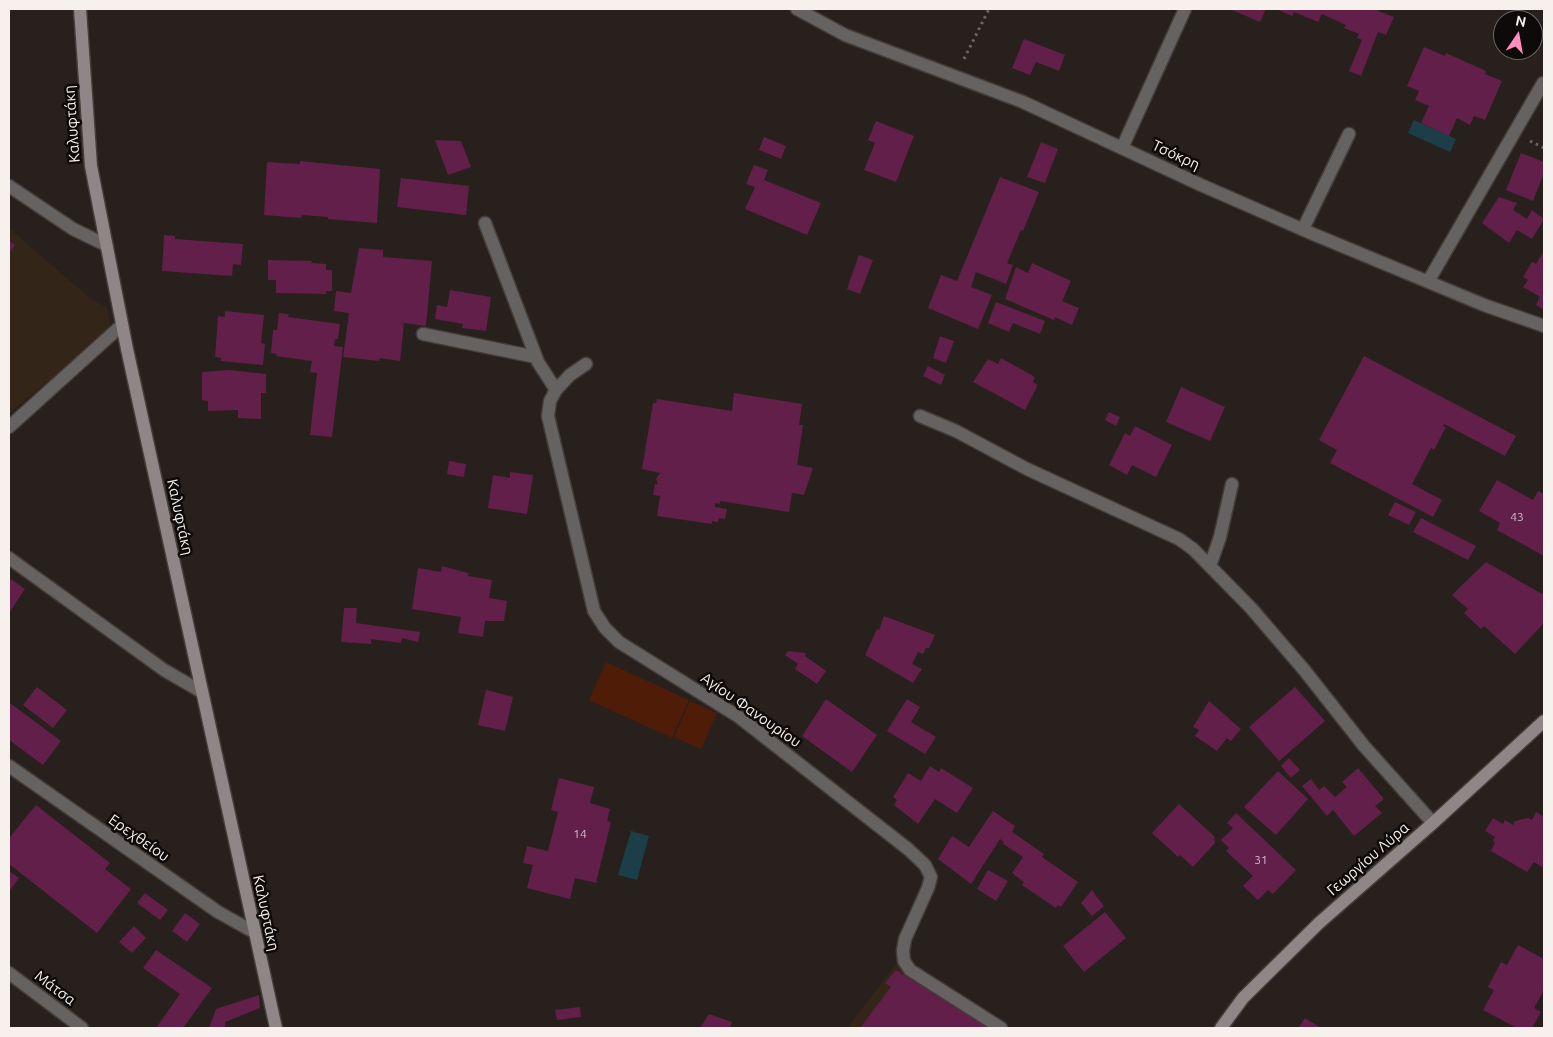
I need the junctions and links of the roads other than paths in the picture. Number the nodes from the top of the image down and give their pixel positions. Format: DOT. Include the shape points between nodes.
graph roads {
  1 [pos="80,9"];
  2 [pos="797,9"];
  3 [pos="1185,9"];
  4 [pos="1543,83"];
  5 [pos="1349,134"];
  6 [pos="1122,148"];
  7 [pos="9,186"];
  8 [pos="486,223"];
  9 [pos="1303,229"];
  10 [pos="106,245"];
  11 [pos="1429,280"];
  12 [pos="122,325"];
  13 [pos="1544,326"];
  14 [pos="423,334"];
  15 [pos="536,357"];
  16 [pos="586,364"];
  17 [pos="556,390"];
  18 [pos="920,416"];
  19 [pos="9,427"];
  20 [pos="1232,484"];
  21 [pos="9,558"];
  22 [pos="1210,566"];
  23 [pos="202,692"];
  24 [pos="1544,721"];
  25 [pos="9,766"];
  26 [pos="1433,823"];
  27 [pos="254,932"];
  28 [pos="9,973"];
  29 [pos="82,1028"];
  30 [pos="276,1028"];
  31 [pos="1001,1028"];
  32 [pos="1220,1028"];
  1 -- 10 [label="main road, Καλυφτάκη" via="91,166"];
  2 -- 6 [label="street, Τσόκρη" via="845,35 1023,102"];
  3 -- 6 [label="street"];
  4 -- 11 [label="street"];
  5 -- 9 [label="street"];
  6 -- 9 [label="street, Τσόκρη"];
  7 -- 10 [label="street" via="73,229"];
  8 -- 15 [label="street"];
  9 -- 11 [label="street, Τσόκρη"];
  10 -- 12 [label="main road, Καλυφτάκη"];
  11 -- 13 [label="street, Τσόκρη"];
  12 -- 19 [label="street"];
  12 -- 23 [label="main road, Καλυφτάκη"];
  14 -- 15 [label="street"];
  15 -- 17 [label="street"];
  16 -- 17 [label="street, Αγίου Φανουρίου"];
  17 -- 31 [label="street, Αγίου Φανουρίου" via="548,416 594,611 605,628 619,642 739,717 925,865 931,877 902,951 904,961 910,970"];
  18 -- 22 [label="street" via="956,431 1027,470 1179,539"];
  20 -- 22 [label="street"];
  21 -- 23 [label="street" via="164,670"];
  22 -- 26 [label="street" via="1251,608 1364,746"];
  23 -- 27 [label="main road, Καλυφτάκη"];
  24 -- 26 [label="main road, Γεωργίου Λύρα"];
  25 -- 27 [label="street, Ερεχθείου" via="218,912"];
  26 -- 32 [label="main road, Γεωργίου Λύρα" via="1283,957 1243,998"];
  27 -- 30 [label="main road, Καλυφτάκη"];
  28 -- 29 [label="street, Μάτσα"];
}
